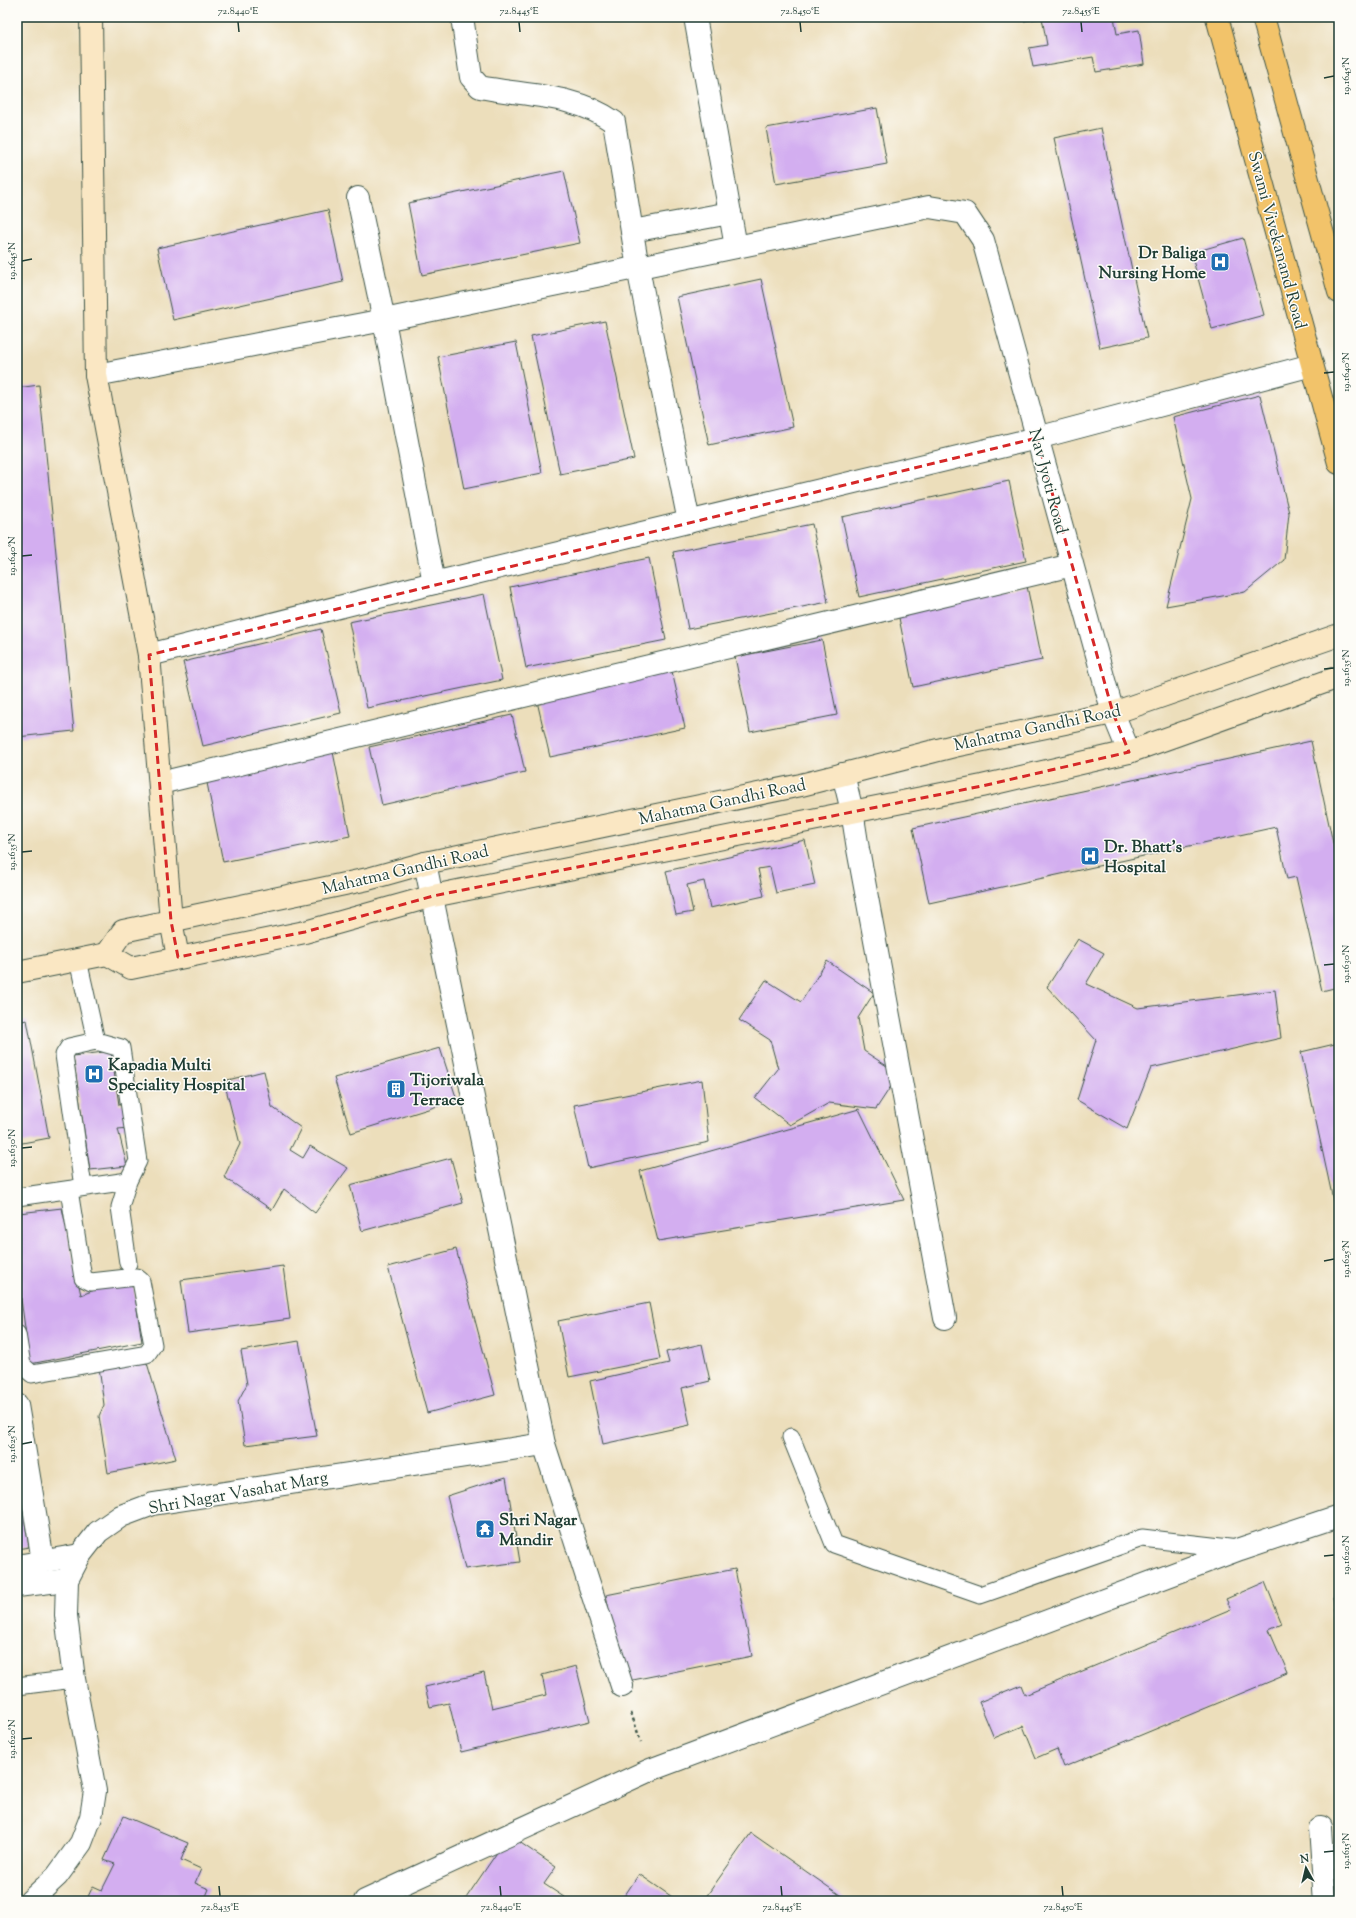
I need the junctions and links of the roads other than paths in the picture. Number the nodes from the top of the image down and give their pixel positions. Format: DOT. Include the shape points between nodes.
graph roads {
  1 [pos="91,17"];
  2 [pos="462,17"];
  3 [pos="695,17"];
  4 [pos="1217,17"];
  5 [pos="1263,17"];
  6 [pos="358,198"];
  7 [pos="730,213"];
  8 [pos="632,231"];
  9 [pos="736,247"];
  10 [pos="638,268"];
  11 [pos="1339,292"];
  12 [pos="384,320"];
  13 [pos="1312,365"];
  14 [pos="96,375"];
  15 [pos="1037,438"];
  16 [pos="1339,463"];
  17 [pos="689,522"];
  18 [pos="1072,564"];
  19 [pos="434,583"];
  20 [pos="1339,635"];
  21 [pos="149,654"];
  22 [pos="1339,677"];
  23 [pos="1113,712"];
  24 [pos="1129,752"];
  25 [pos="843,774"];
  26 [pos="160,783"];
  27 [pos="852,811"];
  28 [pos="425,863"];
  29 [pos="433,896"];
  30 [pos="171,921"];
  31 [pos="107,954"];
  32 [pos="178,957"];
  33 [pos="78,960"];
  34 [pos="17,972"];
  35 [pos="96,1040"];
  36 [pos="128,1181"];
  37 [pos="76,1188"];
  38 [pos="17,1197"];
  39 [pos="128,1263"];
  40 [pos="945,1318"];
  41 [pos="17,1334"];
  42 [pos="17,1406"];
  43 [pos="791,1437"];
  44 [pos="544,1444"];
  45 [pos="1339,1516"];
  46 [pos="1240,1549"];
  47 [pos="80,1555"];
  48 [pos="43,1561"];
  49 [pos="17,1566"];
  50 [pos="67,1580"];
  51 [pos="17,1586"];
  52 [pos="74,1679"];
  53 [pos="17,1686"];
  54 [pos="622,1686"];
  55 [pos="1320,1828"];
  56 [pos="30,1901"];
  57 [pos="365,1901"];
  58 [pos="1325,1901"];
  1 -- 14 [label="main road"];
  2 -- 8 [label="street" via="471,77 480,87 570,101 601,113 614,122"];
  3 -- 7 [label="street"];
  4 -- 13 [label="main road, Swami Vivekanand Road"];
  5 -- 11 [label="main road"];
  6 -- 12 [label="street"];
  7 -- 8 [label="street"];
  7 -- 9 [label="street"];
  8 -- 10 [label="street"];
  9 -- 10 [label="street"];
  9 -- 15 [label="street, Nav Jyoti Road" via="929,207 965,213 983,240"];
  10 -- 12 [label="street"];
  10 -- 17 [label="street"];
  12 -- 14 [label="street"];
  12 -- 19 [label="street"];
  13 -- 15 [label="street"];
  13 -- 16 [label="main road, Swami Vivekanand Road"];
  14 -- 21 [label="main road"];
  15 -- 17 [label="street"];
  15 -- 18 [label="street, Nav Jyoti Road"];
  17 -- 19 [label="street"];
  18 -- 23 [label="street, Nav Jyoti Road"];
  18 -- 26 [label="street"];
  19 -- 21 [label="street"];
  20 -- 23 [label="main road, Mahatma Gandhi Road"];
  21 -- 26 [label="main road"];
  22 -- 24 [label="main road, Mahatma Gandhi Road"];
  23 -- 24 [label="street, Nav Jyoti Road"];
  23 -- 25 [label="main road, Mahatma Gandhi Road" via="954,746"];
  24 -- 27 [label="main road, Mahatma Gandhi Road" via="982,786"];
  25 -- 27 [label="street"];
  25 -- 28 [label="main road, Mahatma Gandhi Road"];
  26 -- 30 [label="main road"];
  27 -- 29 [label="main road, Mahatma Gandhi Road"];
  27 -- 40 [label="street"];
  28 -- 29 [label="street"];
  28 -- 30 [label="main road, Mahatma Gandhi Road" via="368,879"];
  29 -- 32 [label="main road, Mahatma Gandhi Road" via="305,932"];
  29 -- 44 [label="street"];
  30 -- 31 [label="main road, Mahatma Gandhi Road" via="123,932"];
  30 -- 32 [label="main road"];
  31 -- 32 [label="main road, Mahatma Gandhi Road" via="131,968"];
  31 -- 33 [label="main road"];
  33 -- 34 [label="main road"];
  33 -- 35 [label="lane"];
  35 -- 36 [label="lane" via="121,1048 138,1161"];
  35 -- 37 [label="lane" via="69,1047 64,1055"];
  36 -- 37 [label="lane"];
  36 -- 39 [label="lane" via="120,1207"];
  37 -- 38 [label="lane"];
  37 -- 41 [label="lane" via="83,1278 91,1282 136,1277 141,1281 153,1345 147,1354 32,1374 22,1365"];
  42 -- 48 [label="street"];
  43 -- 46 [label="lane" via="834,1544 980,1595 1142,1538"];
  44 -- 47 [label="street, Shri Nagar Vasahat Marg" via="153,1504 121,1516 98,1532"];
  44 -- 54 [label="street"];
  45 -- 46 [label="street"];
  46 -- 57 [label="street" via="650,1770"];
  47 -- 48 [label="street"];
  47 -- 50 [label="street, Shri Nagar Vasahat Marg"];
  48 -- 49 [label="street"];
  50 -- 51 [label="street"];
  50 -- 52 [label="street, Shri Nagar Vasahat Marg" via="66,1615"];
  52 -- 53 [label="lane"];
  52 -- 56 [label="street, Shri Nagar Vasahat Marg" via="95,1791 91,1817 81,1843 57,1876"];
  55 -- 58 [label="street"];
}
